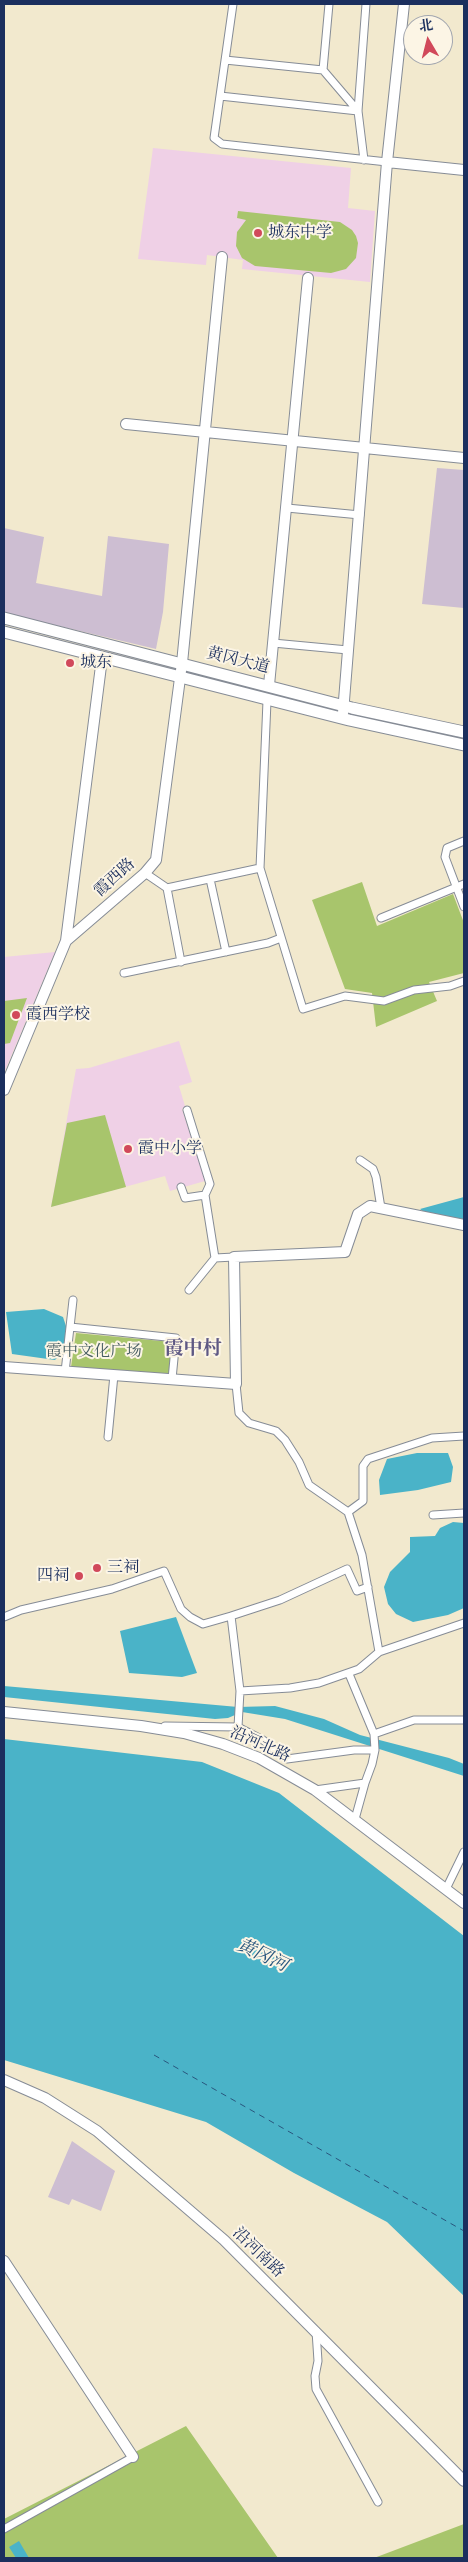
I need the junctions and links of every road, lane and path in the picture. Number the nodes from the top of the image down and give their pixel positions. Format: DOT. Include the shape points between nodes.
graph roads {
  1 [pos="233,4"];
  2 [pos="329,4"];
  3 [pos="366,4"];
  4 [pos="404,4"];
  5 [pos="225,60"];
  6 [pos="323,70"];
  7 [pos="220,96"];
  8 [pos="358,111"];
  9 [pos="364,160"];
  10 [pos="387,162"];
  11 [pos="464,170"];
  12 [pos="222,257"];
  13 [pos="308,278"];
  14 [pos="126,424"];
  15 [pos="205,431"];
  16 [pos="293,440"];
  17 [pos="366,448"];
  18 [pos="464,458"];
  19 [pos="287,508"];
  20 [pos="360,515"];
  21 [pos="4,618"];
  22 [pos="4,632"];
  23 [pos="273,643"];
  24 [pos="348,650"];
  25 [pos="102,658"];
  26 [pos="269,685"];
  27 [pos="267,702"];
  28 [pos="342,718"];
  29 [pos="464,732"];
  30 [pos="464,745"];
  31 [pos="464,841"];
  32 [pos="260,868"];
  33 [pos="145,873"];
  34 [pos="210,879"];
  35 [pos="464,884"];
  36 [pos="456,887"];
  37 [pos="168,888"];
  38 [pos="464,907"];
  39 [pos="381,918"];
  40 [pos="281,938"];
  41 [pos="66,941"];
  42 [pos="226,952"];
  43 [pos="181,962"];
  44 [pos="124,973"];
  45 [pos="464,981"];
  46 [pos="4,1090"];
  47 [pos="187,1110"];
  48 [pos="360,1160"];
  49 [pos="181,1187"];
  50 [pos="205,1195"];
  51 [pos="380,1208"];
  52 [pos="464,1225"];
  53 [pos="234,1257"];
  54 [pos="215,1258"];
  55 [pos="189,1290"];
  56 [pos="72,1300"];
  57 [pos="70,1327"];
  58 [pos="4,1367"];
  59 [pos="65,1372"];
  60 [pos="114,1375"];
  61 [pos="172,1379"];
  62 [pos="236,1384"];
  63 [pos="464,1436"];
  64 [pos="108,1437"];
  65 [pos="348,1512"];
  66 [pos="464,1514"];
  67 [pos="433,1515"];
  68 [pos="368,1587"];
  69 [pos="231,1616"];
  70 [pos="4,1617"];
  71 [pos="464,1623"];
  72 [pos="379,1652"];
  73 [pos="349,1674"];
  74 [pos="240,1691"];
  75 [pos="4,1712"];
  76 [pos="464,1720"];
  77 [pos="141,1726"];
  78 [pos="238,1727"];
  79 [pos="375,1736"];
  80 [pos="375,1749"];
  81 [pos="365,1783"];
  82 [pos="315,1790"];
  83 [pos="355,1819"];
  84 [pos="464,1852"];
  85 [pos="446,1889"];
  86 [pos="464,1903"];
  87 [pos="4,2080"];
  88 [pos="4,2261"];
  89 [pos="316,2330"];
  90 [pos="133,2457"];
  91 [pos="464,2481"];
  92 [pos="378,2502"];
  93 [pos="4,2529"];
  1 -- 5 [label="street"];
  2 -- 6 [label="street"];
  3 -- 8 [label="street"];
  4 -- 10 [label="street"];
  5 -- 6 [label="street"];
  5 -- 7 [label="street"];
  6 -- 8 [label="street"];
  7 -- 8 [label="street"];
  7 -- 9 [label="street" via="214,138 222,144"];
  8 -- 9 [label="street"];
  9 -- 10 [label="street"];
  10 -- 11 [label="street"];
  10 -- 17 [label="street"];
  12 -- 15 [label="street, 霞西路"];
  13 -- 16 [label="street"];
  14 -- 15 [label="street"];
  15 -- 16 [label="street"];
  15 -- 33 [label="street, 霞西路" via="182,663 156,860"];
  16 -- 17 [label="street"];
  16 -- 19 [label="street"];
  17 -- 18 [label="street"];
  17 -- 20 [label="street"];
  19 -- 20 [label="street"];
  19 -- 23 [label="street"];
  20 -- 24 [label="street"];
  21 -- 29 [label="main road, 黄冈大道" via="352,708"];
  22 -- 30 [label="main road, 黄冈大道" via="349,720"];
  23 -- 24 [label="street"];
  23 -- 26 [label="street"];
  24 -- 28 [label="street"];
  25 -- 41 [label="street"];
  27 -- 32 [label="street"];
  31 -- 36 [label="street" via="447,848 445,857"];
  32 -- 34 [label="street"];
  32 -- 40 [label="street"];
  33 -- 37 [label="street"];
  33 -- 41 [label="street, 霞西路"];
  34 -- 37 [label="street"];
  34 -- 42 [label="street"];
  35 -- 36 [label="street"];
  36 -- 38 [label="street"];
  36 -- 39 [label="street"];
  37 -- 43 [label="street"];
  40 -- 42 [label="street"];
  40 -- 45 [label="street" via="303,1009 345,996 384,1000 414,990"];
  41 -- 46 [label="street, 霞西路"];
  42 -- 43 [label="street"];
  43 -- 44 [label="street"];
  47 -- 50 [label="street" via="210,1184"];
  48 -- 51 [label="street" via="373,1169 379,1183"];
  49 -- 50 [label="street" via="185,1198"];
  50 -- 54 [label="street"];
  51 -- 52 [label="street"];
  51 -- 53 [label="street" via="370,1206 358,1214 346,1252"];
  53 -- 54 [label="street"];
  53 -- 62 [label="street"];
  54 -- 55 [label="street"];
  56 -- 57 [label="street"];
  57 -- 59 [label="street"];
  57 -- 61 [label="street" via="176,1338"];
  58 -- 59 [label="street"];
  59 -- 60 [label="street"];
  60 -- 61 [label="street"];
  60 -- 64 [label="street"];
  61 -- 62 [label="street"];
  62 -- 65 [label="street" via="238,1413 249,1423 276,1431 292,1450 309,1485"];
  63 -- 65 [label="street" via="432,1438 368,1460 363,1466 363,1501"];
  65 -- 68 [label="street"];
  66 -- 67 [label="street"];
  68 -- 69 [label="street" via="357,1591 347,1569 280,1600"];
  68 -- 72 [label="street"];
  69 -- 70 [label="street" via="203,1624 190,1617 181,1610 164,1571 112,1589 20,1610"];
  69 -- 74 [label="street"];
  71 -- 72 [label="street"];
  72 -- 73 [label="street"];
  73 -- 74 [label="street" via="290,1688"];
  73 -- 79 [label="street"];
  74 -- 78 [label="street"];
  75 -- 77 [label="street, 沿河北路"];
  76 -- 79 [label="street" via="414,1720"];
  77 -- 78 [label="street"];
  77 -- 82 [label="street, 沿河北路" via="223,1744 259,1758"];
  78 -- 80 [label="street" via="263,1740 287,1759"];
  79 -- 80 [label="street"];
  80 -- 81 [label="street"];
  81 -- 82 [label="street"];
  81 -- 83 [label="street"];
  82 -- 83 [label="street, 沿河北路"];
  83 -- 85 [label="street, 沿河北路"];
  84 -- 85 [label="street"];
  85 -- 86 [label="street, 沿河北路"];
  87 -- 89 [label="street, 沿河南路" via="45,2098 97,2132 224,2240"];
  88 -- 90 [label="street"];
  89 -- 91 [label="street, 沿河南路"];
  89 -- 92 [label="street" via="316,2389"];
  90 -- 93 [label="street"];
}
